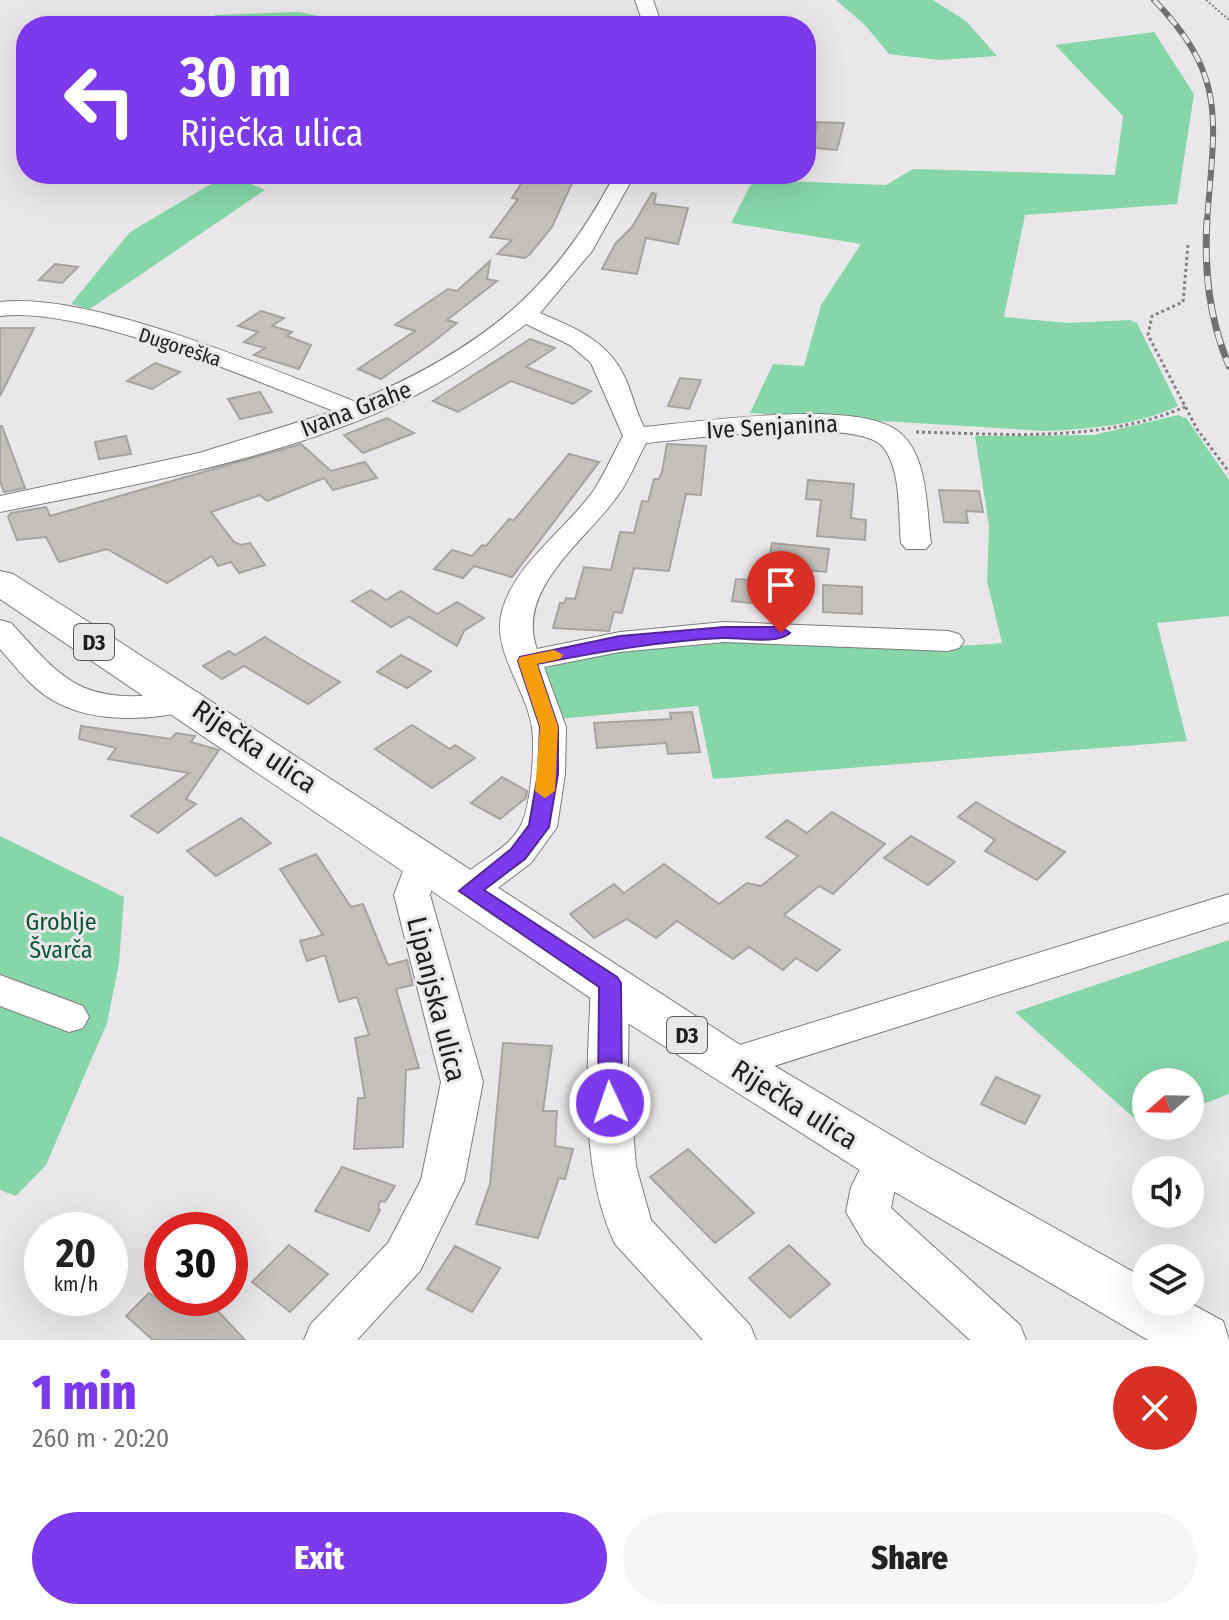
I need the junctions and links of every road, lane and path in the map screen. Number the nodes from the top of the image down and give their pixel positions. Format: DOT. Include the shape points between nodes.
graph roads {
  1 [pos="1206,0"];
  2 [pos="1229,20"];
  3 [pos="619,184"];
  4 [pos="1188,245"];
  5 [pos="0,309"];
  6 [pos="524,315"];
  7 [pos="1185,407"];
  8 [pos="357,411"];
  9 [pos="877,431"];
  10 [pos="636,436"];
  11 [pos="1229,472"];
  12 [pos="0,504"];
  13 [pos="916,543"];
  14 [pos="0,582"];
  15 [pos="0,630"];
  16 [pos="948,641"];
  17 [pos="527,661"];
  18 [pos="189,701"];
  19 [pos="424,859"];
  20 [pos="469,891"];
  21 [pos="1229,908"];
  22 [pos="610,983"];
  23 [pos="0,990"];
  24 [pos="69,1017"];
  25 [pos="730,1064"];
  26 [pos="886,1161"];
  27 [pos="327,1340"];
  28 [pos="733,1340"];
  29 [pos="1003,1340"];
  30 [pos="1202,1340"];
  1 -- 2 [label="path"];
  3 -- 6 [label="street, Ivana Grahe" via="583,249"];
  4 -- 7 [label="path" via="1183,302 1152,316 1148,335"];
  5 -- 8 [label="street, Dugoreška" via="30,304 192,349"];
  6 -- 8 [label="street, Ivana Grahe" via="459,363 392,399"];
  6 -- 10 [label="street" via="595,349 611,372"];
  7 -- 9 [label="path" via="1168,416 1091,432"];
  7 -- 11 [label="path"];
  8 -- 12 [label="street, Ivana Grahe" via="272,441"];
  9 -- 10 [label="street, Ive Senjanina" via="843,423"];
  9 -- 13 [label="street" via="889,437 901,455"];
  10 -- 17 [label="street" via="606,493 525,590 514,629"];
  14 -- 18 [label="main road, Riječka ulica / D3"];
  15 -- 18 [label="street" via="53,686 86,700 139,709"];
  16 -- 17 [label="street" via="724,632 620,642"];
  17 -- 20 [label="street" via="549,727 539,827 518,854"];
  18 -- 19 [label="main road, Riječka ulica / D3"];
  19 -- 20 [label="main road, Riječka ulica / D3"];
  19 -- 27 [label="street, Lipanjska ulica" via="412,895 462,1082 459,1097 442,1181 404,1257"];
  20 -- 22 [label="main road, Riječka ulica / D3"];
  21 -- 25 [label="street"];
  22 -- 25 [label="main road, Riječka ulica / D3"];
  22 -- 28 [label="street" via="614,1166 631,1230"];
  23 -- 24 [label="street"];
  25 -- 26 [label="main road, Riječka ulica / D3"];
  26 -- 29 [label="street" via="868,1212 881,1230"];
  26 -- 30 [label="main road, Riječka ulica / D3"];
}
